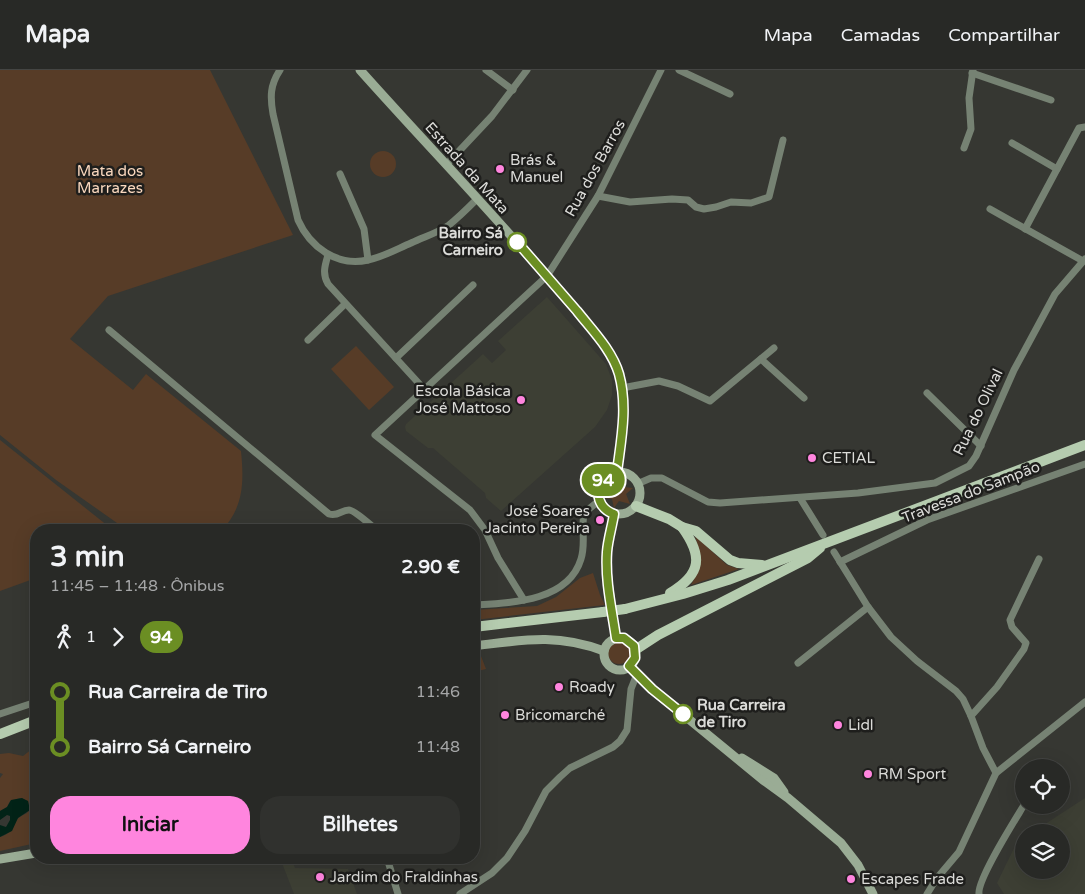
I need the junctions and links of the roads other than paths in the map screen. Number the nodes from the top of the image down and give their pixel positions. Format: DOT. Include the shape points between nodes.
graph roads {
  1 [pos="280,70"];
  2 [pos="360,70"];
  3 [pos="486,70"];
  4 [pos="527,70"];
  5 [pos="661,70"];
  6 [pos="679,70"];
  7 [pos="972,72"];
  8 [pos="512,90"];
  9 [pos="730,94"];
  10 [pos="1051,100"];
  11 [pos="1085,127"];
  12 [pos="783,140"];
  13 [pos="1012,143"];
  14 [pos="964,148"];
  15 [pos="446,165"];
  16 [pos="1057,169"];
  17 [pos="340,174"];
  18 [pos="598,196"];
  19 [pos="477,199"];
  20 [pos="990,209"];
  21 [pos="1025,229"];
  22 [pos="328,255"];
  23 [pos="368,260"];
  24 [pos="1084,260"];
  25 [pos="546,276"];
  26 [pos="473,285"];
  27 [pos="345,304"];
  28 [pos="108,330"];
  29 [pos="308,340"];
  30 [pos="774,348"];
  31 [pos="396,358"];
  32 [pos="761,359"];
  33 [pos="622,388"];
  34 [pos="424,389"];
  35 [pos="927,393"];
  36 [pos="804,398"];
  37 [pos="1085,445"];
  38 [pos="981,446"];
  39 [pos="1085,464"];
  40 [pos="617,472"];
  41 [pos="637,484"];
  42 [pos="800,498"];
  43 [pos="601,504"];
  44 [pos="636,506"];
  45 [pos="614,514"];
  46 [pos="369,524"];
  47 [pos="682,527"];
  48 [pos="824,539"];
  49 [pos="834,552"];
  50 [pos="1039,559"];
  51 [pos="840,562"];
  52 [pos="768,565"];
  53 [pos="524,600"];
  54 [pos="657,601"];
  55 [pos="480,604"];
  56 [pos="868,607"];
  57 [pos="480,626"];
  58 [pos="616,638"];
  59 [pos="480,645"];
  60 [pos="635,650"];
  61 [pos="604,651"];
  62 [pos="798,663"];
  63 [pos="629,666"];
  64 [pos="637,674"];
  65 [pos="1085,702"];
  66 [pos="30,704"];
  67 [pos="0,714"];
  68 [pos="971,716"];
  69 [pos="30,722"];
  70 [pos="0,734"];
  71 [pos="735,756"];
  72 [pos="996,773"];
  73 [pos="774,778"];
  74 [pos="763,780"];
  75 [pos="788,798"];
  76 [pos="1019,814"];
  77 [pos="30,854"];
  78 [pos="0,859"];
  79 [pos="389,864"];
  80 [pos="398,894"];
  81 [pos="460,894"];
  82 [pos="873,894"];
  83 [pos="927,894"];
  84 [pos="979,894"];
  1 -- 22 [label="street" via="273,81 270,97 298,220 306,236"];
  2 -- 15 [label="main road, Estrada da Mata"];
  3 -- 8 [label="street"];
  4 -- 8 [label="street"];
  5 -- 18 [label="street, Rua dos Barros"];
  6 -- 9 [label="street"];
  7 -- 10 [label="street"];
  7 -- 14 [label="street" via="969,98 971,129"];
  8 -- 15 [label="street"];
  11 -- 16 [label="street" via="1079,128"];
  12 -- 18 [label="street" via="769,197 751,204 731,202 704,209 688,200 630,202"];
  13 -- 16 [label="street"];
  15 -- 19 [label="main road, Estrada da Mata"];
  16 -- 21 [label="street"];
  17 -- 23 [label="street" via="364,229"];
  18 -- 25 [label="street, Rua dos Barros"];
  19 -- 23 [label="street" via="443,228"];
  19 -- 25 [label="main road, Estrada da Mata"];
  20 -- 21 [label="street"];
  21 -- 24 [label="street"];
  22 -- 23 [label="street"];
  22 -- 27 [label="street" via="325,279"];
  24 -- 38 [label="street, Rua do Olival" via="1055,294 1014,370"];
  25 -- 33 [label="main road, Estrada da Mata" via="601,341 616,367"];
  25 -- 34 [label="street, Rua dos Barros"];
  26 -- 31 [label="street"];
  27 -- 29 [label="street"];
  27 -- 31 [label="street"];
  28 -- 46 [label="street" via="329,514 349,510"];
  30 -- 32 [label="street"];
  31 -- 34 [label="street"];
  32 -- 33 [label="street" via="710,401 659,381"];
  32 -- 36 [label="street"];
  33 -- 40 [label="main road, Estrada da Mata" via="623,424"];
  34 -- 53 [label="street, Rua dos Barros" via="375,435 470,510 485,530"];
  35 -- 38 [label="street"];
  37 -- 48 [label="main road"];
  38 -- 42 [label="street, Rua do Olival" via="969,466 935,483"];
  39 -- 51 [label="street, Travessa do Sampão" via="927,520"];
  40 -- 41 [label="main road" via="631,476"];
  40 -- 43 [label="main road" via="600,484"];
  41 -- 42 [label="street, Rua do Olival" via="651,478 662,478 708,502"];
  41 -- 44 [label="main road" via="640,495"];
  42 -- 48 [label="street"];
  43 -- 45 [label="main road"];
  43 -- 53 [label="street" via="584,513 584,546 581,560 570,579 547,593"];
  44 -- 45 [label="main road" via="628,512"];
  44 -- 47 [label="main road"];
  45 -- 58 [label="main road" via="607,559"];
  47 -- 52 [label="main road" via="696,530 730,560"];
  47 -- 54 [label="main road" via="696,548 695,568 684,585"];
  48 -- 52 [label="main road"];
  48 -- 60 [label="main road" via="808,558"];
  49 -- 51 [label="street"];
  50 -- 68 [label="street" via="1010,620 1026,643 1024,649"];
  51 -- 56 [label="street"];
  52 -- 54 [label="main road"];
  53 -- 55 [label="street"];
  54 -- 57 [label="main road, bridge" via="625,609"];
  56 -- 62 [label="street"];
  56 -- 68 [label="street" via="891,637 956,691"];
  58 -- 60 [label="main road" via="628,640"];
  58 -- 61 [label="main road" via="607,644"];
  59 -- 61 [label="main road" via="548,638 573,641"];
  60 -- 63 [label="main road" via="635,658"];
  61 -- 63 [label="main road" via="605,660 611,667"];
  63 -- 64 [label="main road"];
  64 -- 71 [label="main road"];
  64 -- 81 [label="street" via="627,730 620,742 570,768 560,777 546,791 507,858 492,873"];
  65 -- 72 [label="street"];
  66 -- 67 [label="street"];
  68 -- 72 [label="street"];
  69 -- 70 [label="main road"];
  71 -- 73 [label="main road"];
  71 -- 74 [label="main road"];
  72 -- 83 [label="street" via="959,852"];
  73 -- 74 [label="main road"];
  73 -- 75 [label="main road"];
  74 -- 75 [label="main road"];
  75 -- 82 [label="main road" via="845,848"];
  76 -- 84 [label="street" via="986,872"];
  77 -- 78 [label="main road"];
  79 -- 80 [label="street"];
}
